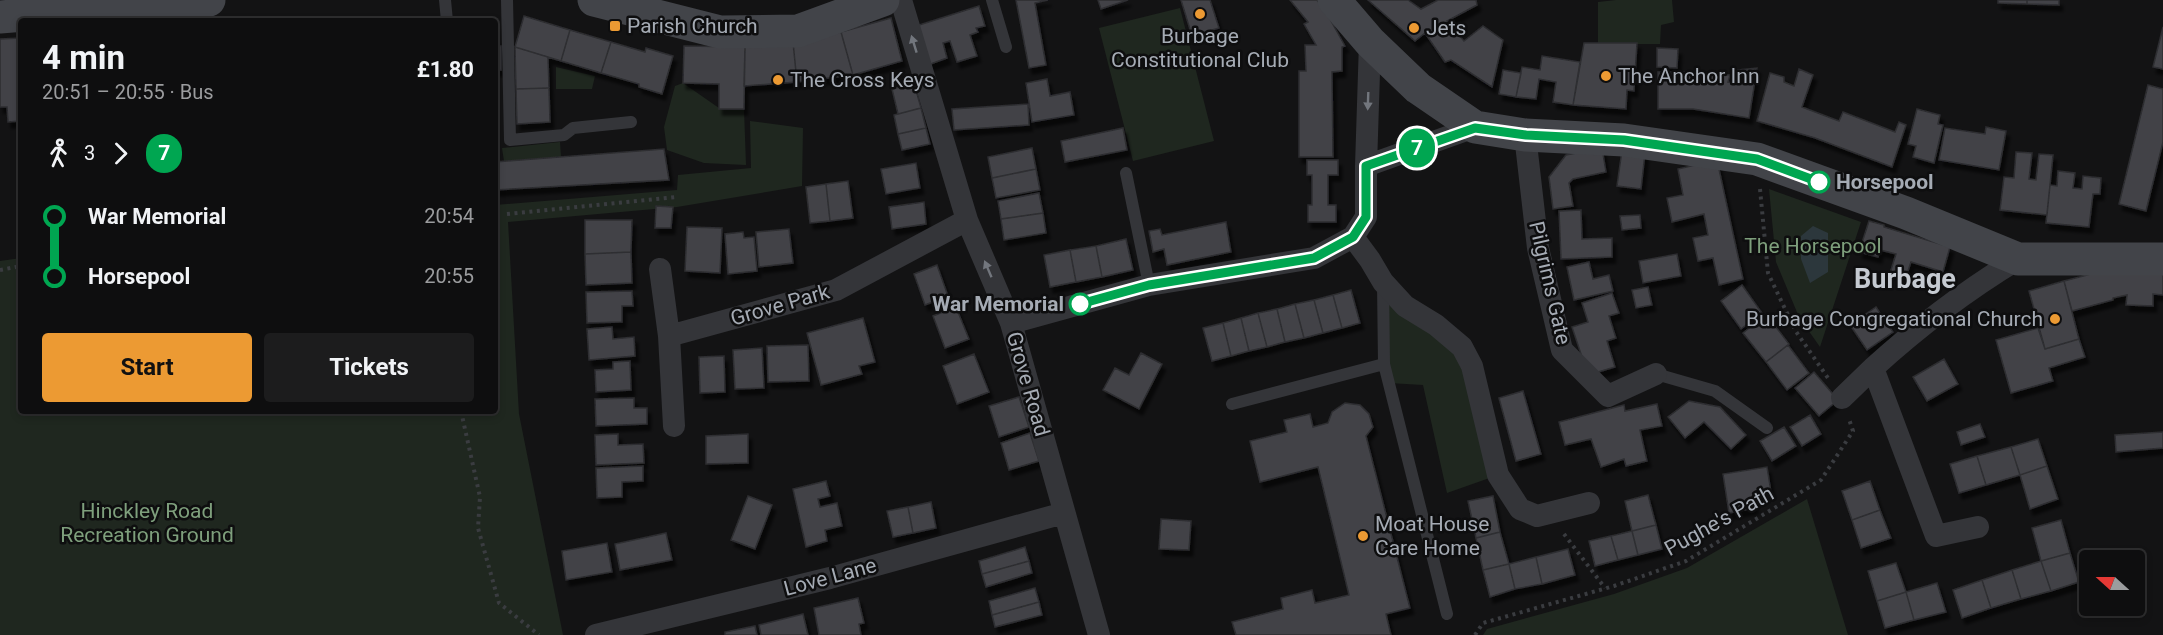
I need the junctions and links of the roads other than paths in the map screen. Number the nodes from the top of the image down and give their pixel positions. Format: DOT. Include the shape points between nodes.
graph roads {
  1 [pos="209,0"];
  2 [pos="445,0"];
  3 [pos="507,0"];
  4 [pos="594,0"];
  5 [pos="882,0"];
  6 [pos="901,0"];
  7 [pos="992,0"];
  8 [pos="1334,0"];
  9 [pos="0,17"];
  10 [pos="60,17"];
  11 [pos="447,18"];
  12 [pos="1370,42"];
  13 [pos="1006,47"];
  14 [pos="631,122"];
  15 [pos="1475,128"];
  16 [pos="1526,135"];
  17 [pos="1366,166"];
  18 [pos="1126,173"];
  19 [pos="967,220"];
  20 [pos="1353,237"];
  21 [pos="2018,259"];
  22 [pos="2163,259"];
  23 [pos="660,269"];
  24 [pos="1383,282"];
  25 [pos="1149,285"];
  26 [pos="1011,323"];
  27 [pos="669,336"];
  28 [pos="1384,364"];
  29 [pos="1873,368"];
  30 [pos="1656,374"];
  31 [pos="1842,398"];
  32 [pos="1232,404"];
  33 [pos="674,426"];
  34 [pos="1767,428"];
  35 [pos="1589,503"];
  36 [pos="1064,513"];
  37 [pos="1978,527"];
  38 [pos="1447,614"];
  39 [pos="596,635"];
  40 [pos="1100,635"];
  1 -- 10 [label="main road"];
  2 -- 11 [label="lane"];
  3 -- 14 [label="lane" via="510,140 564,135 573,128"];
  4 -- 5 [label="main road" via="720,32 798,31"];
  19 -- 6 [label="street, Grove Road, one-way"];
  7 -- 13 [label="lane"];
  8 -- 12 [label="main road"];
  9 -- 10 [label="main road"];
  12 -- 15 [label="main road" via="1418,88"];
  12 -- 17 [label="street, one-way"];
  15 -- 16 [label="main road"];
  15 -- 17 [label="street"];
  16 -- 21 [label="main road" via="1624,140 1757,159"];
  16 -- 30 [label="street, Pilgrims Gate" via="1538,248 1562,350 1608,396"];
  17 -- 20 [label="street" via="1366,217"];
  18 -- 25 [label="lane"];
  26 -- 19 [label="street, Grove Road, one-way"];
  19 -- 27 [label="street, Grove Park" via="836,290"];
  20 -- 24 [label="street"];
  20 -- 25 [label="street" via="1314,258"];
  21 -- 22 [label="main road"];
  21 -- 29 [label="street" via="1926,321"];
  23 -- 27 [label="street"];
  24 -- 28 [label="lane"];
  24 -- 35 [label="street" via="1405,306 1462,347 1472,366 1498,476 1520,508 1537,516"];
  25 -- 26 [label="street"];
  26 -- 36 [label="street, Grove Road"];
  27 -- 33 [label="street"];
  28 -- 32 [label="lane"];
  28 -- 38 [label="lane"];
  29 -- 31 [label="street"];
  29 -- 37 [label="street" via="1936,536"];
  30 -- 34 [label="lane" via="1715,391"];
  36 -- 39 [label="street, Love Lane" via="830,578"];
  36 -- 40 [label="street, Grove Road"];
}
